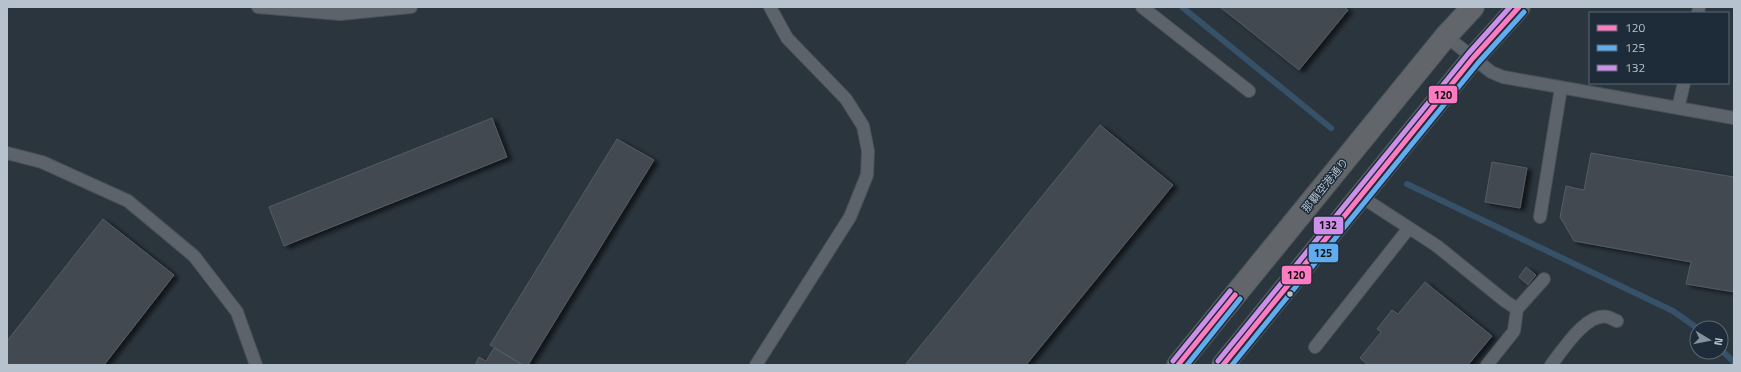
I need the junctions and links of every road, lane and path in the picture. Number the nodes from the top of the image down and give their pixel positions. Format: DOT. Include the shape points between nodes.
graph roads {
  1 [pos="258,7"];
  2 [pos="410,7"];
  3 [pos="770,7"];
  4 [pos="1142,7"];
  5 [pos="1473,7"];
  6 [pos="1519,7"];
  7 [pos="1446,36"];
  8 [pos="1473,58"];
  9 [pos="1684,84"];
  10 [pos="1561,88"];
  11 [pos="1249,91"];
  12 [pos="1678,108"];
  13 [pos="1734,118"];
  14 [pos="7,153"];
  15 [pos="1360,196"];
  16 [pos="1540,217"];
  17 [pos="1409,228"];
  18 [pos="1544,278"];
  19 [pos="1517,309"];
  20 [pos="1617,321"];
  21 [pos="1315,347"];
  22 [pos="256,365"];
  23 [pos="756,365"];
  24 [pos="1178,365"];
  25 [pos="1223,365"];
  26 [pos="1488,365"];
  27 [pos="1551,365"];
  1 -- 2 [label="lane" via="340,14"];
  3 -- 23 [label="lane" via="787,38 846,99 862,126 868,151 867,175 850,217"];
  4 -- 11 [label="lane"];
  5 -- 7 [label="highway, 那覇空港通り"];
  6 -- 8 [label="highway"];
  7 -- 8 [label="lane"];
  7 -- 24 [label="highway, 那覇空港通り"];
  8 -- 10 [label="lane" via="1491,72 1503,77"];
  8 -- 15 [label="highway"];
  9 -- 12 [label="lane"];
  10 -- 12 [label="lane"];
  10 -- 16 [label="lane"];
  12 -- 13 [label="lane"];
  14 -- 22 [label="lane" via="42,162 128,201 194,256 238,312"];
  15 -- 17 [label="lane"];
  15 -- 25 [label="highway"];
  17 -- 19 [label="lane" via="1437,246"];
  17 -- 21 [label="lane"];
  18 -- 19 [label="lane"];
  19 -- 26 [label="lane" via="1514,331"];
  20 -- 27 [label="lane" via="1608,317 1594,319 1583,326"];
}
